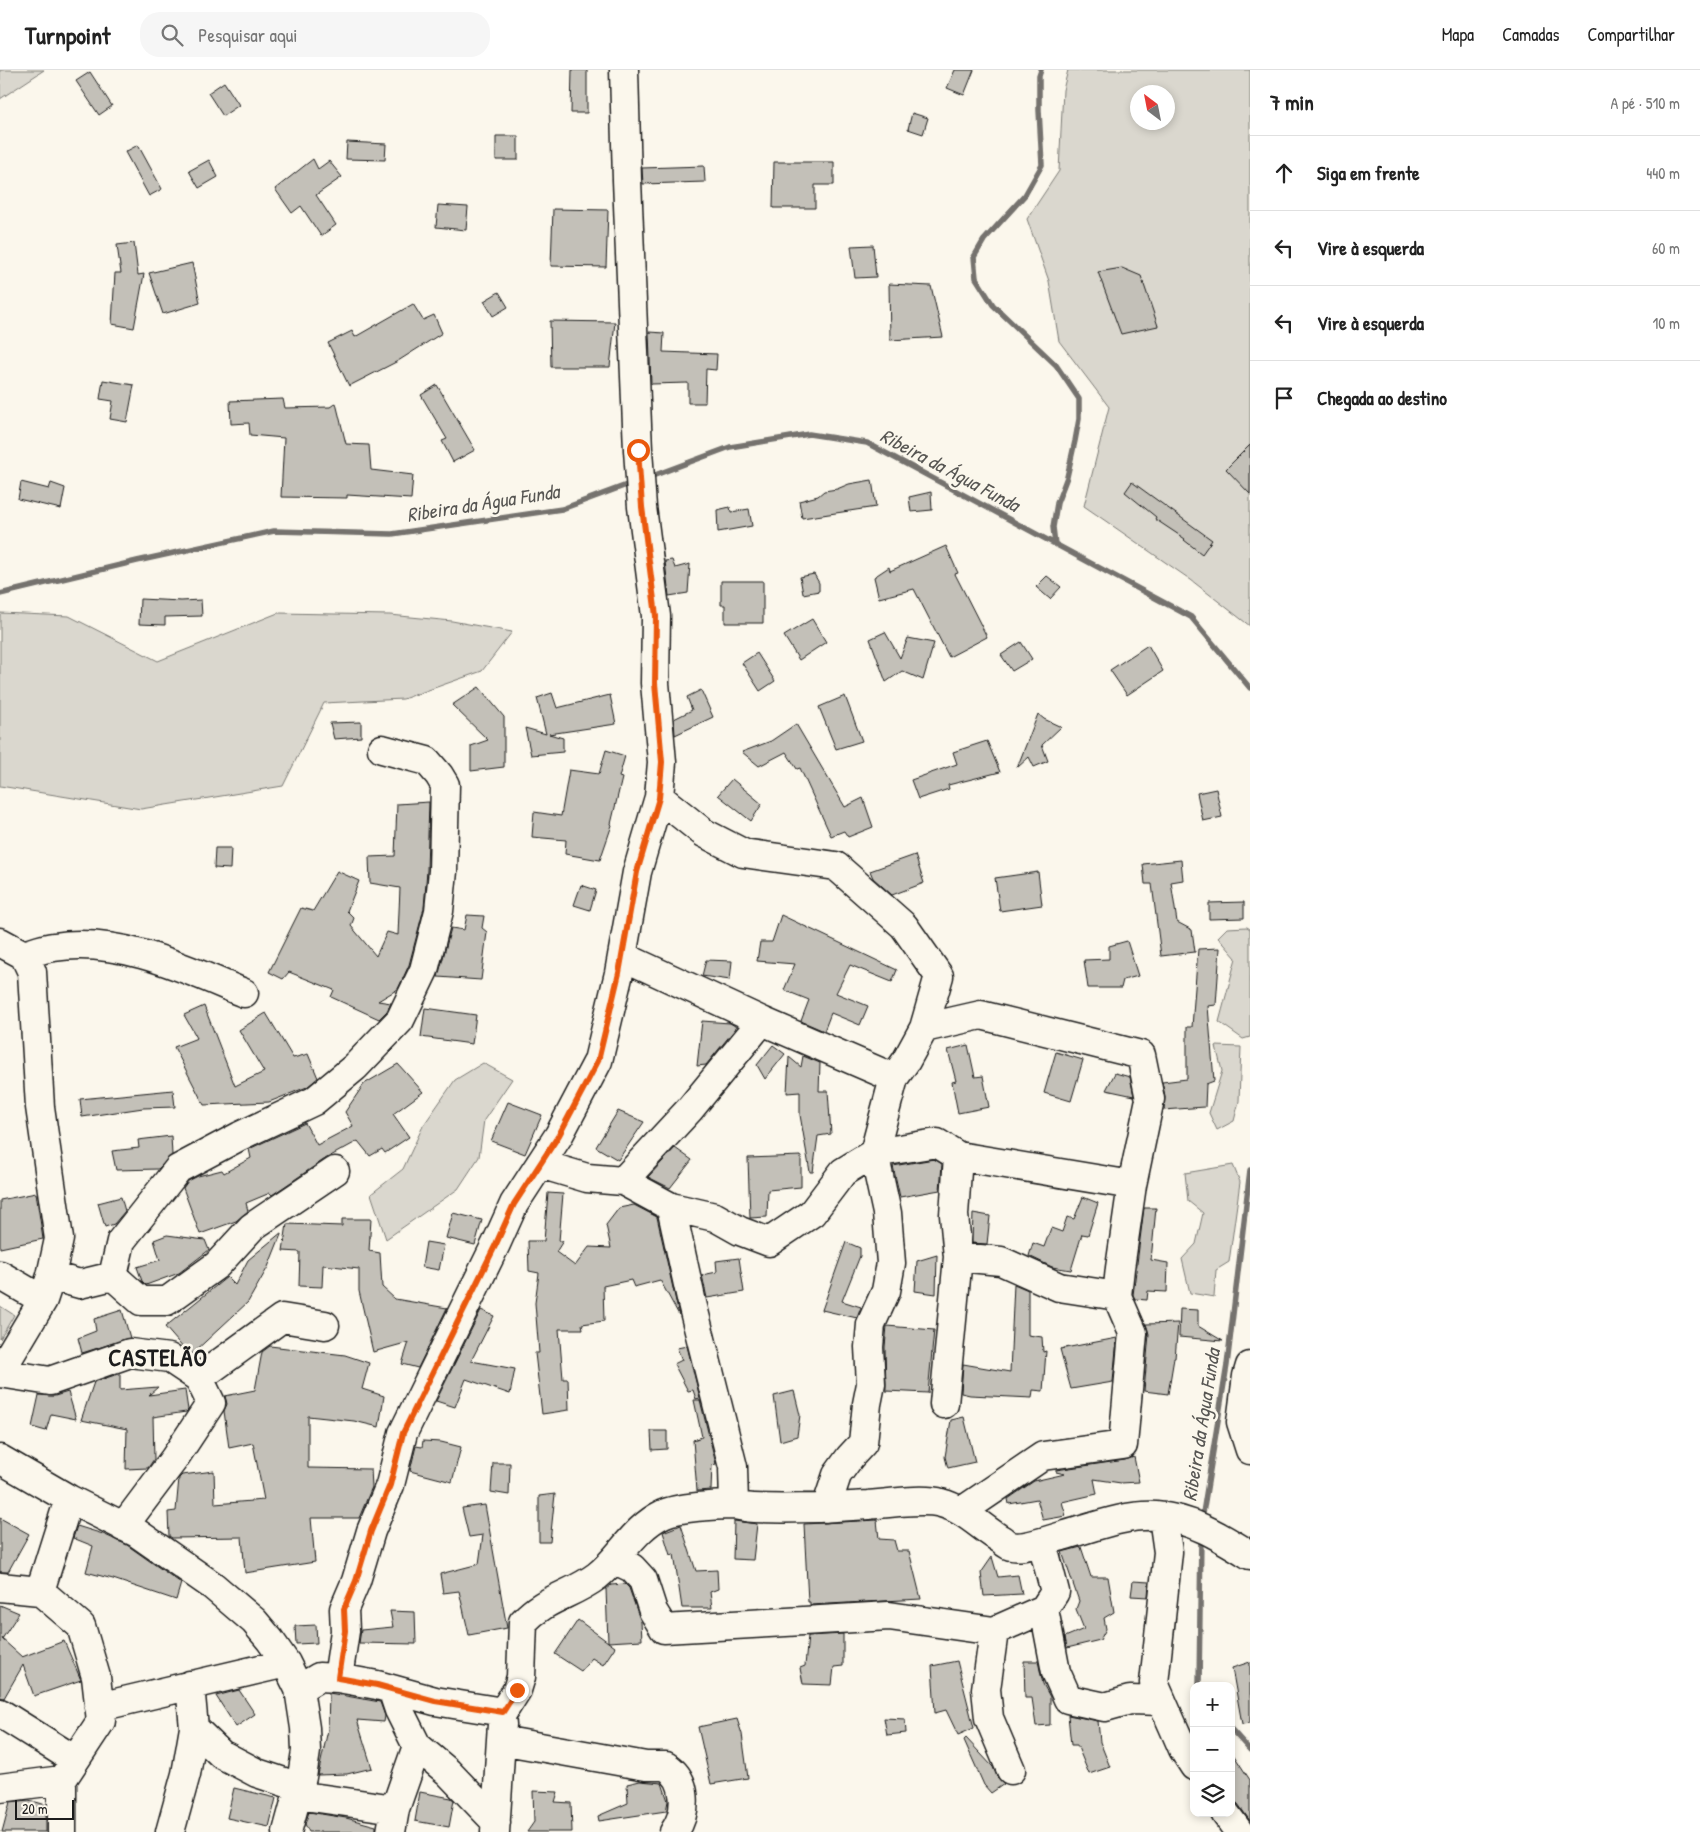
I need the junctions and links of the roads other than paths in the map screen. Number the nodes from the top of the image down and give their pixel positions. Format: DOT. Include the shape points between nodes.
graph roads {
  1 [pos="624,70"];
  2 [pos="382,749"];
  3 [pos="659,798"];
  4 [pos="0,942"];
  5 [pos="24,954"];
  6 [pos="622,956"];
  7 [pos="244,992"];
  8 [pos="762,1021"];
  9 [pos="924,1028"];
  10 [pos="894,1078"];
  11 [pos="874,1152"];
  12 [pos="958,1156"];
  13 [pos="540,1164"];
  14 [pos="335,1171"];
  15 [pos="622,1182"];
  16 [pos="1132,1185"];
  17 [pos="671,1207"];
  18 [pos="958,1258"];
  19 [pos="0,1275"];
  20 [pos="113,1276"];
  21 [pos="47,1288"];
  22 [pos="1117,1296"];
  23 [pos="325,1325"];
  24 [pos="1250,1366"];
  25 [pos="0,1372"];
  26 [pos="199,1378"];
  27 [pos="944,1404"];
  28 [pos="1250,1450"];
  29 [pos="0,1460"];
  30 [pos="69,1499"];
  31 [pos="734,1505"];
  32 [pos="826,1508"];
  33 [pos="962,1511"];
  34 [pos="1163,1517"];
  35 [pos="123,1527"];
  36 [pos="1042,1542"];
  37 [pos="1250,1555"];
  38 [pos="615,1560"];
  39 [pos="0,1587"];
  40 [pos="40,1591"];
  41 [pos="1044,1609"];
  42 [pos="994,1631"];
  43 [pos="286,1663"];
  44 [pos="338,1678"];
  45 [pos="190,1685"];
  46 [pos="299,1689"];
  47 [pos="392,1689"];
  48 [pos="1162,1701"];
  49 [pos="99,1707"];
  50 [pos="503,1712"];
  51 [pos="0,1713"];
  52 [pos="194,1728"];
  53 [pos="501,1740"];
  54 [pos="417,1746"];
  55 [pos="1190,1760"];
  56 [pos="68,1770"];
  57 [pos="1011,1770"];
  58 [pos="0,1788"];
  59 [pos="298,1791"];
  60 [pos="1228,1817"];
  61 [pos="393,1821"];
  62 [pos="496,1827"];
  63 [pos="62,1832"];
  64 [pos="170,1832"];
  65 [pos="287,1832"];
  66 [pos="674,1832"];
  67 [pos="1239,1832"];
  1 -- 3 [label="street" via="638,450 656,616 655,683 662,762"];
  2 -- 20 [label="street" via="428,761 445,785 439,911 424,970 400,1020 355,1068 314,1101 178,1169 121,1241"];
  3 -- 6 [label="street" via="637,872"];
  3 -- 9 [label="street" via="704,833 743,853 836,866 904,926 939,976"];
  4 -- 5 [label="street"];
  5 -- 7 [label="street" via="54,946 101,946 156,957"];
  5 -- 21 [label="street" via="32,972 40,1107 59,1239"];
  6 -- 8 [label="street"];
  6 -- 13 [label="street" via="598,1061"];
  8 -- 10 [label="street"];
  8 -- 15 [label="street" via="690,1109"];
  9 -- 10 [label="street"];
  9 -- 16 [label="street" via="981,1015 1141,1055 1150,1099"];
  10 -- 11 [label="street"];
  11 -- 12 [label="street" via="937,1143"];
  11 -- 17 [label="street" via="843,1172 812,1212 769,1242 715,1217"];
  11 -- 32 [label="street" via="887,1213 891,1263 886,1292 871,1324 871,1384 864,1443 837,1475"];
  12 -- 16 [label="street"];
  12 -- 18 [label="street" via="954,1215"];
  13 -- 15 [label="street" via="587,1178"];
  13 -- 44 [label="street" via="514,1204 403,1433 390,1485 344,1609 345,1631"];
  14 -- 20 [label="street" via="252,1227 217,1265 167,1301 141,1301"];
  15 -- 17 [label="street"];
  16 -- 22 [label="street"];
  17 -- 31 [label="street" via="733,1467"];
  18 -- 22 [label="street" via="1001,1261 1059,1287"];
  18 -- 27 [label="street"];
  19 -- 21 [label="street"];
  20 -- 21 [label="street"];
  21 -- 25 [label="street"];
  22 -- 33 [label="street" via="1133,1333 1124,1445 1043,1456"];
  23 -- 26 [label="street" via="282,1318"];
  24 -- 28 [label="street" via="1241,1422"];
  25 -- 26 [label="street" via="50,1380 130,1353 169,1358"];
  26 -- 35 [label="street" via="211,1403"];
  29 -- 30 [label="street"];
  30 -- 35 [label="street"];
  30 -- 40 [label="street"];
  31 -- 32 [label="street"];
  31 -- 38 [label="street" via="664,1513 642,1527"];
  32 -- 33 [label="street" via="939,1502"];
  33 -- 36 [label="street" via="1012,1546"];
  34 -- 36 [label="street" via="1120,1520"];
  34 -- 37 [label="street" via="1186,1521 1219,1535"];
  34 -- 48 [label="street" via="1168,1552 1154,1683"];
  35 -- 43 [label="street" via="137,1533 234,1603 254,1621"];
  36 -- 41 [label="street" via="1055,1592"];
  38 -- 42 [label="street" via="632,1568 643,1580 653,1610 664,1629 889,1616"];
  38 -- 50 [label="street" via="596,1577 549,1601 523,1622 521,1677"];
  39 -- 40 [label="street"];
  40 -- 49 [label="street" via="81,1626 96,1677"];
  41 -- 42 [label="street"];
  41 -- 48 [label="street" via="1056,1672 1068,1699 1105,1707 1130,1700"];
  42 -- 57 [label="street" via="986,1689 989,1718"];
  43 -- 45 [label="street"];
  43 -- 46 [label="street"];
  44 -- 46 [label="street" via="319,1677"];
  44 -- 47 [label="street"];
  45 -- 49 [label="street"];
  45 -- 52 [label="street"];
  46 -- 59 [label="street" via="306,1751"];
  47 -- 50 [label="street" via="435,1701"];
  47 -- 54 [label="street"];
  48 -- 55 [label="street"];
  49 -- 56 [label="street" via="101,1721"];
  50 -- 53 [label="street"];
  51 -- 56 [label="street"];
  52 -- 59 [label="street" via="221,1754"];
  52 -- 64 [label="street" via="186,1774"];
  53 -- 62 [label="street"];
  53 -- 66 [label="street" via="646,1766 666,1766 678,1776 685,1804"];
  54 -- 61 [label="street"];
  54 -- 62 [label="street" via="448,1772"];
  56 -- 58 [label="street"];
  56 -- 63 [label="street"];
  59 -- 61 [label="street"];
  59 -- 65 [label="street"];
  60 -- 67 [label="street"];
}
